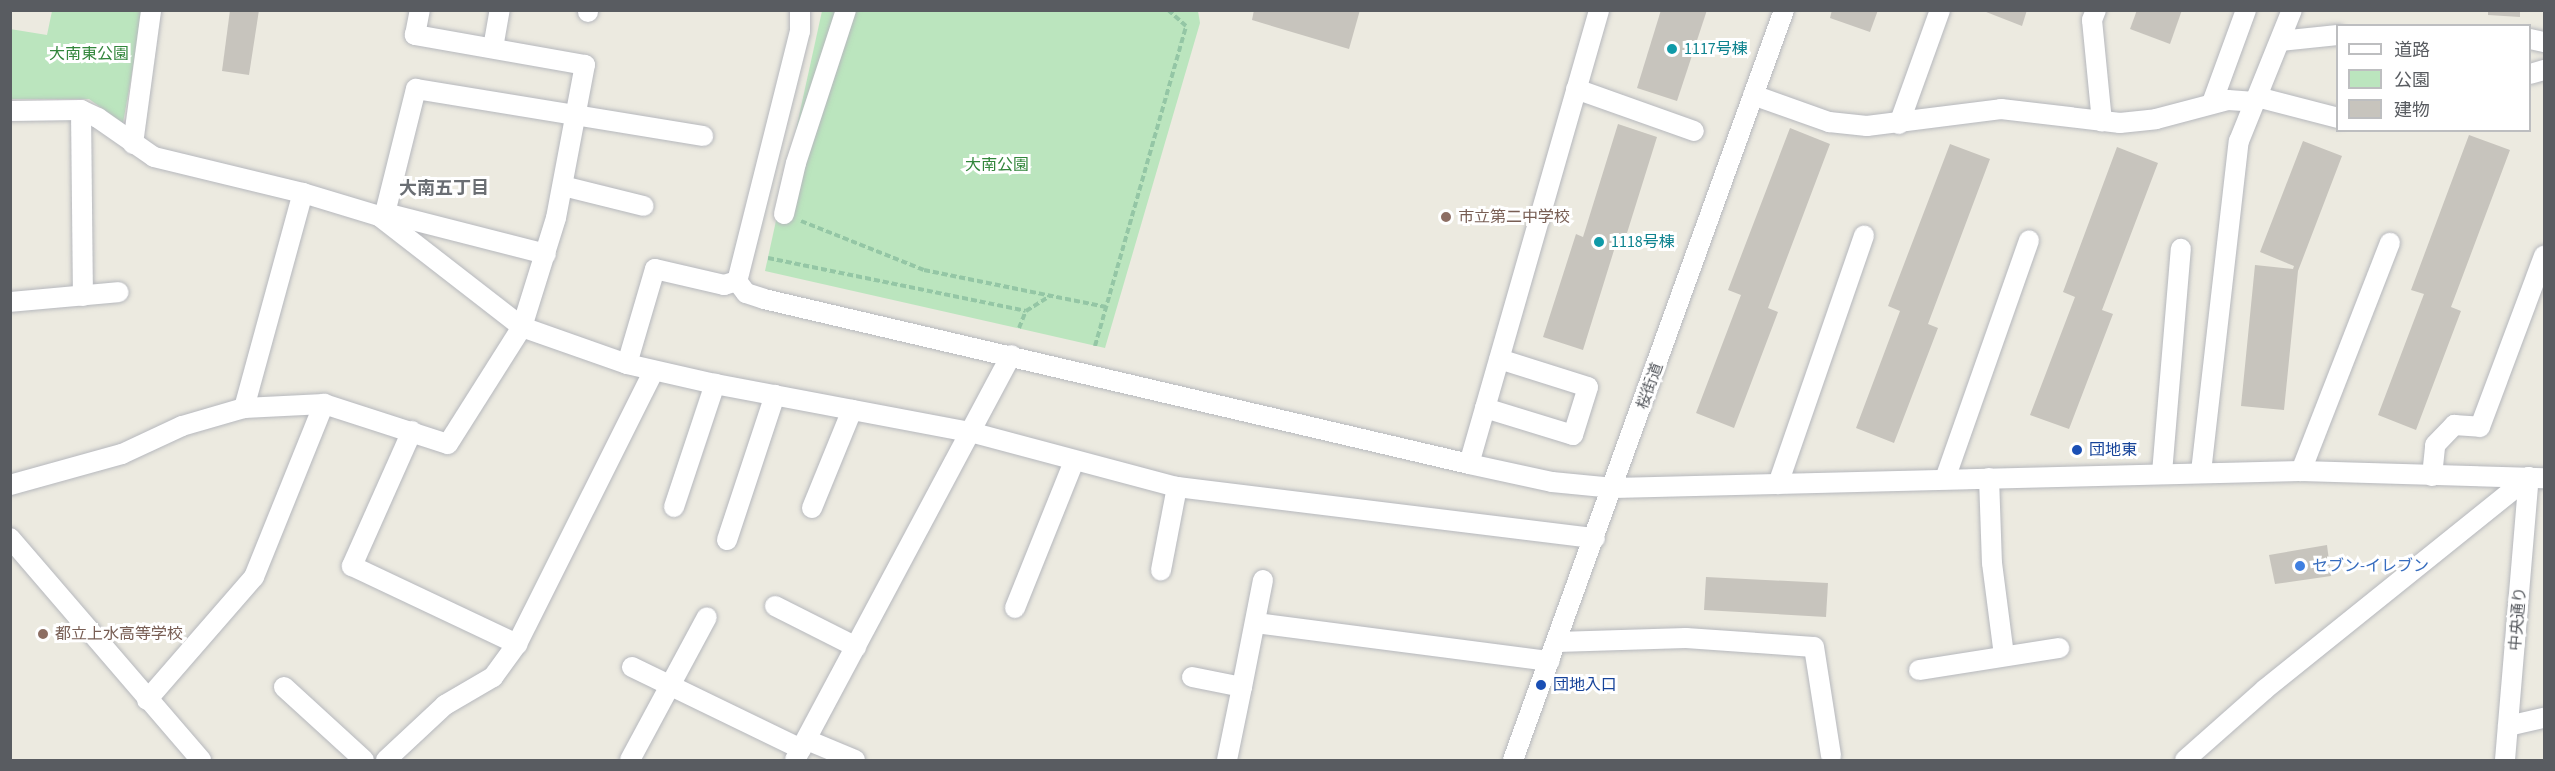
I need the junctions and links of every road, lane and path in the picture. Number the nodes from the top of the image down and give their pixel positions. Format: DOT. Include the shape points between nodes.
graph roads {
  1 [pos="151,10"];
  2 [pos="420,10"];
  3 [pos="500,10"];
  4 [pos="800,10"];
  5 [pos="846,10"];
  6 [pos="1168,10"];
  7 [pos="1599,10"];
  8 [pos="1784,10"];
  9 [pos="1940,10"];
  10 [pos="2096,10"];
  11 [pos="2246,10"];
  12 [pos="2292,10"];
  13 [pos="2336,35"];
  14 [pos="2280,41"];
  15 [pos="493,48"];
  16 [pos="1576,89"];
  17 [pos="1753,95"];
  18 [pos="2256,100"];
  19 [pos="2212,103"];
  20 [pos="81,110"];
  21 [pos="10,111"];
  22 [pos="576,112"];
  23 [pos="2336,118"];
  24 [pos="2102,122"];
  25 [pos="1899,124"];
  26 [pos="1694,131"];
  27 [pos="703,136"];
  28 [pos="133,144"];
  29 [pos="563,186"];
  30 [pos="303,193"];
  31 [pos="644,206"];
  32 [pos="784,214"];
  33 [pos="382,215"];
  34 [pos="1864,235"];
  35 [pos="2029,240"];
  36 [pos="2390,243"];
  37 [pos="2181,249"];
  38 [pos="546,254"];
  39 [pos="2544,256"];
  40 [pos="768,258"];
  41 [pos="737,282"];
  42 [pos="118,292"];
  43 [pos="83,296"];
  44 [pos="1050,296"];
  45 [pos="10,302"];
  46 [pos="1106,307"];
  47 [pos="1026,310"];
  48 [pos="522,327"];
  49 [pos="1019,328"];
  50 [pos="1095,346"];
  51 [pos="1011,355"];
  52 [pos="1499,359"];
  53 [pos="627,363"];
  54 [pos="654,371"];
  55 [pos="715,384"];
  56 [pos="775,395"];
  57 [pos="324,404"];
  58 [pos="244,408"];
  59 [pos="1485,408"];
  60 [pos="852,410"];
  61 [pos="412,431"];
  62 [pos="970,432"];
  63 [pos="1074,461"];
  64 [pos="1469,464"];
  65 [pos="2301,471"];
  66 [pos="2201,472"];
  67 [pos="2162,473"];
  68 [pos="2432,476"];
  69 [pos="2537,477"];
  70 [pos="1989,478"];
  71 [pos="1945,479"];
  72 [pos="1778,484"];
  73 [pos="10,485"];
  74 [pos="1177,488"];
  75 [pos="1614,488"];
  76 [pos="674,507"];
  77 [pos="812,508"];
  78 [pos="10,538"];
  79 [pos="1595,538"];
  80 [pos="727,540"];
  81 [pos="1161,570"];
  82 [pos="1263,580"];
  83 [pos="775,606"];
  84 [pos="1015,608"];
  85 [pos="707,617"];
  86 [pos="1256,623"];
  87 [pos="1557,642"];
  88 [pos="517,644"];
  89 [pos="856,647"];
  90 [pos="2059,648"];
  91 [pos="2004,655"];
  92 [pos="1550,661"];
  93 [pos="632,667"];
  94 [pos="1919,670"];
  95 [pos="1192,677"];
  96 [pos="284,687"];
  97 [pos="671,687"];
  98 [pos="1242,687"];
  99 [pos="147,700"];
  100 [pos="2544,718"];
  101 [pos="2508,726"];
  102 [pos="801,750"];
  103 [pos="1831,756"];
  104 [pos="201,760"];
  105 [pos="364,760"];
  106 [pos="386,760"];
  107 [pos="632,760"];
  108 [pos="855,760"];
  109 [pos="1227,760"];
  110 [pos="1513,760"];
  111 [pos="2185,760"];
  112 [pos="2505,760"];
  1 -- 28 [label="street"];
  2 -- 15 [label="street" via="415,35"];
  3 -- 15 [label="street"];
  4 -- 41 [label="street" via="800,31"];
  5 -- 32 [label="street" via="796,163"];
  6 -- 46 [label="path" via="1186,26"];
  7 -- 16 [label="street"];
  8 -- 17 [label="street, 桜街道"];
  9 -- 25 [label="street"];
  10 -- 24 [label="street" via="2092,20"];
  11 -- 19 [label="street"];
  12 -- 14 [label="street"];
  13 -- 14 [label="street"];
  14 -- 18 [label="street"];
  15 -- 22 [label="street" via="585,65"];
  16 -- 26 [label="street"];
  16 -- 52 [label="street"];
  17 -- 25 [label="street" via="1829,122"];
  17 -- 75 [label="street, 桜街道"];
  18 -- 19 [label="street" via="2239,98"];
  18 -- 23 [label="street"];
  18 -- 66 [label="street" via="2240,141"];
  19 -- 24 [label="street" via="2157,119"];
  20 -- 21 [label="street"];
  20 -- 28 [label="street"];
  20 -- 43 [label="street"];
  22 -- 27 [label="street"];
  22 -- 29 [label="street"];
  22 -- 33 [label="street" via="416,88"];
  24 -- 25 [label="street" via="2001,109"];
  28 -- 30 [label="street" via="154,157"];
  29 -- 31 [label="street"];
  29 -- 38 [label="street"];
  30 -- 33 [label="street"];
  30 -- 58 [label="street"];
  32 -- 44 [label="path" via="924,270"];
  33 -- 38 [label="street"];
  33 -- 48 [label="street"];
  34 -- 72 [label="street"];
  35 -- 71 [label="street"];
  36 -- 65 [label="street"];
  37 -- 67 [label="street"];
  38 -- 48 [label="street"];
  39 -- 68 [label="street" via="2480,428 2454,425 2435,445"];
  40 -- 47 [label="path"];
  41 -- 51 [label="street" via="746,293 764,299"];
  41 -- 53 [label="street" via="724,285 656,269"];
  42 -- 43 [label="street"];
  43 -- 45 [label="street"];
  44 -- 46 [label="path"];
  44 -- 47 [label="path"];
  46 -- 50 [label="path"];
  47 -- 49 [label="path"];
  48 -- 53 [label="street"];
  48 -- 61 [label="street" via="448,444"];
  51 -- 62 [label="street"];
  51 -- 64 [label="street"];
  52 -- 59 [label="street"];
  52 -- 59 [label="street" via="1588,387 1573,435"];
  53 -- 54 [label="street"];
  54 -- 55 [label="street"];
  54 -- 88 [label="street"];
  55 -- 56 [label="street"];
  55 -- 76 [label="street"];
  56 -- 60 [label="street"];
  56 -- 80 [label="street"];
  57 -- 58 [label="street"];
  57 -- 61 [label="street"];
  57 -- 99 [label="street" via="254,576"];
  58 -- 73 [label="street" via="182,426 122,454"];
  59 -- 64 [label="street"];
  60 -- 62 [label="street"];
  60 -- 77 [label="street"];
  61 -- 88 [label="street" via="352,566"];
  62 -- 63 [label="street"];
  62 -- 89 [label="street"];
  63 -- 74 [label="street"];
  63 -- 84 [label="street"];
  64 -- 75 [label="street" via="1552,482"];
  65 -- 66 [label="street"];
  65 -- 68 [label="street"];
  66 -- 67 [label="street"];
  67 -- 70 [label="street"];
  68 -- 69 [label="street"];
  69 -- 101 [label="street, 中央通り"];
  69 -- 111 [label="street" via="2264,690"];
  70 -- 71 [label="street"];
  70 -- 91 [label="street" via="1992,563"];
  71 -- 72 [label="street"];
  72 -- 75 [label="street"];
  74 -- 79 [label="street"];
  74 -- 81 [label="street"];
  75 -- 79 [label="street, 桜街道"];
  78 -- 99 [label="street"];
  79 -- 87 [label="street, 桜街道"];
  82 -- 86 [label="street"];
  83 -- 89 [label="street"];
  85 -- 97 [label="street"];
  86 -- 92 [label="street"];
  86 -- 98 [label="street"];
  87 -- 92 [label="street, 桜街道"];
  87 -- 103 [label="street" via="1686,638 1814,647"];
  88 -- 106 [label="street" via="493,677 446,705"];
  89 -- 102 [label="street"];
  90 -- 91 [label="street"];
  91 -- 94 [label="street"];
  92 -- 110 [label="street, 桜街道"];
  93 -- 97 [label="street"];
  95 -- 98 [label="street"];
  96 -- 105 [label="street"];
  97 -- 102 [label="street"];
  97 -- 107 [label="street"];
  98 -- 109 [label="street"];
  99 -- 104 [label="street"];
  100 -- 101 [label="street"];
  101 -- 112 [label="street, 中央通り"];
  102 -- 108 [label="street"];
}
